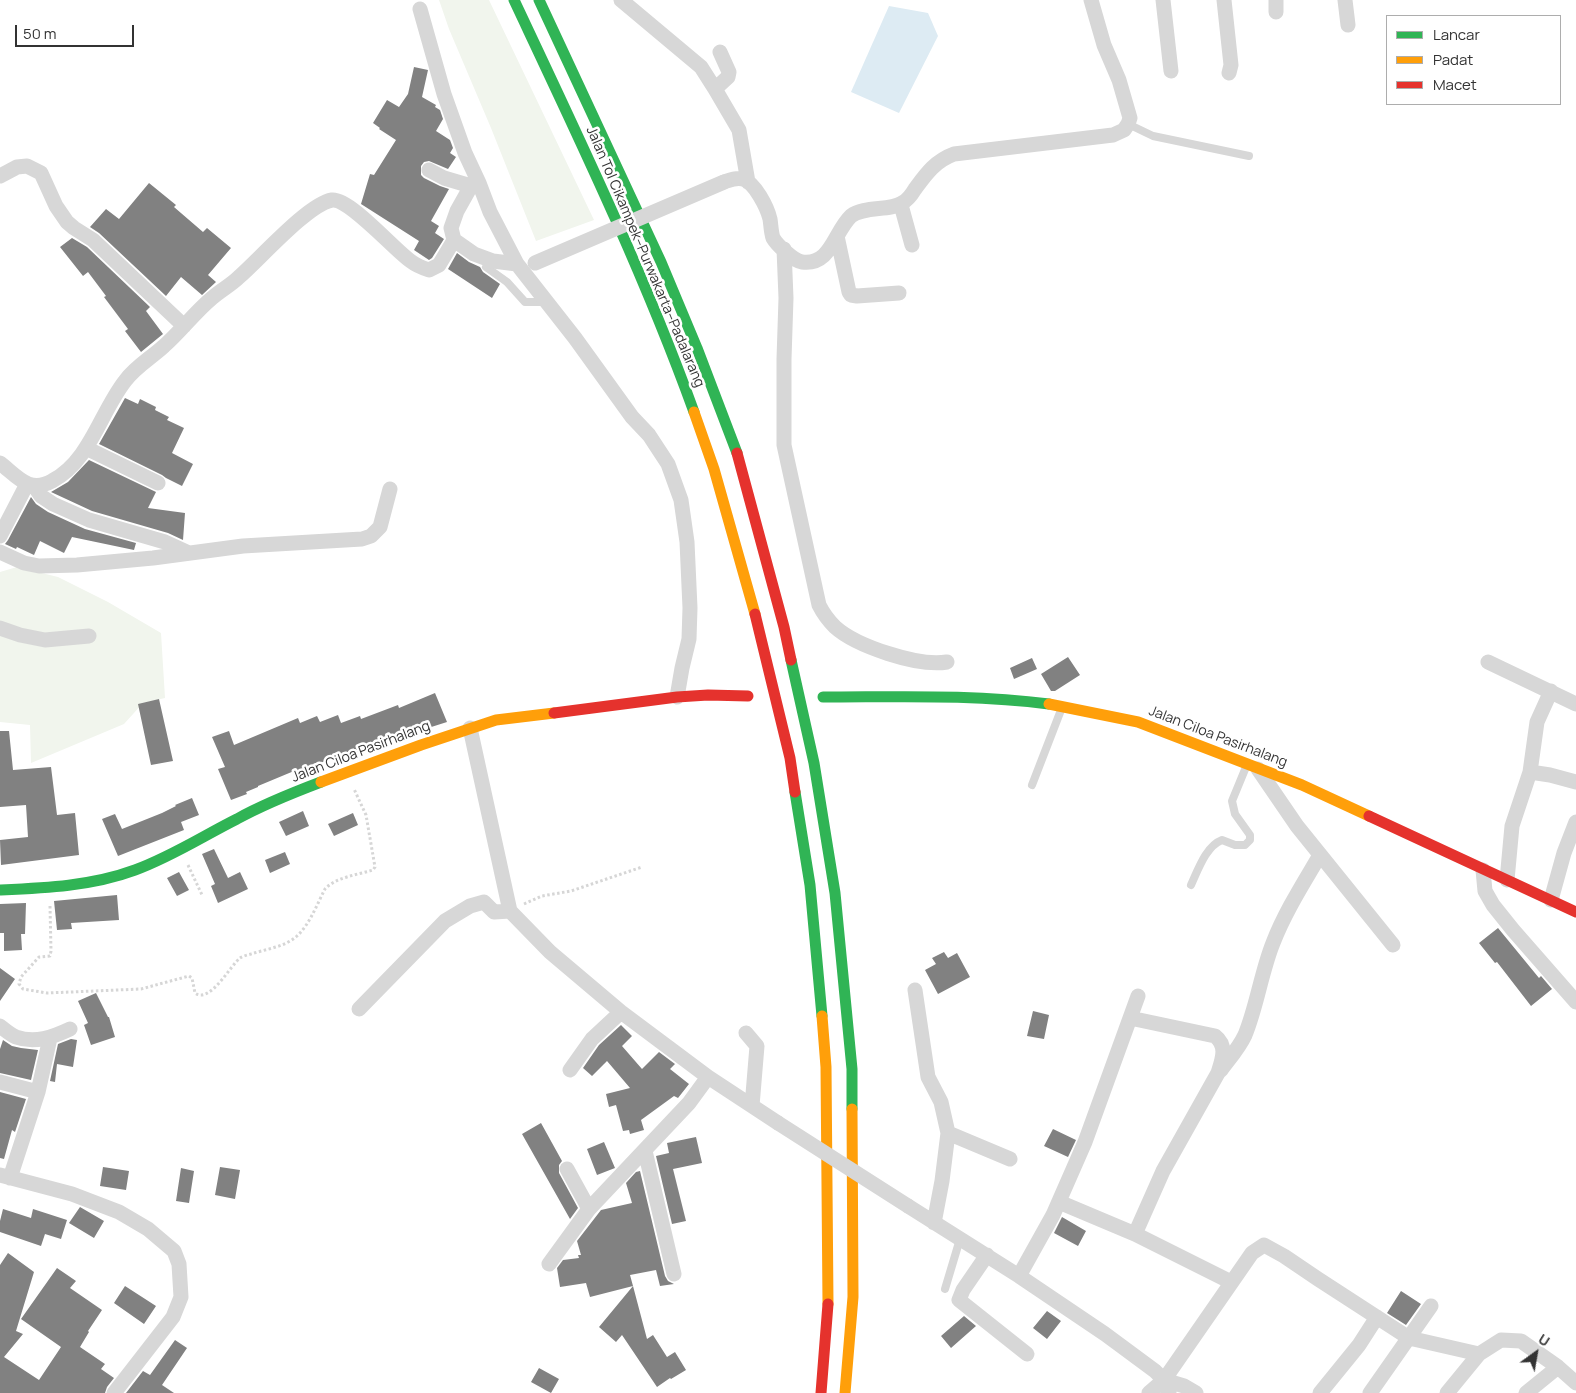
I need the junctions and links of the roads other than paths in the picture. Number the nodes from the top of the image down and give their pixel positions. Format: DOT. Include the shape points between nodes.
graph roads {
  1 [pos="514,0"];
  2 [pos="539,0"];
  3 [pos="621,0"];
  4 [pos="1091,0"];
  5 [pos="1163,0"];
  6 [pos="1224,0"];
  7 [pos="1345,0"];
  8 [pos="420,9"];
  9 [pos="1348,25"];
  10 [pos="720,52"];
  11 [pos="1170,71"];
  12 [pos="1230,73"];
  13 [pos="715,89"];
  14 [pos="1128,124"];
  15 [pos="1250,156"];
  16 [pos="428,170"];
  17 [pos="0,176"];
  18 [pos="748,182"];
  19 [pos="475,184"];
  20 [pos="901,205"];
  21 [pos="838,236"];
  22 [pos="454,240"];
  23 [pos="912,245"];
  24 [pos="784,249"];
  25 [pos="524,266"];
  26 [pos="486,267"];
  27 [pos="898,293"];
  28 [pos="546,302"];
  29 [pos="184,326"];
  30 [pos="86,448"];
  31 [pos="0,463"];
  32 [pos="158,483"];
  33 [pos="30,485"];
  34 [pos="390,489"];
  35 [pos="0,536"];
  36 [pos="0,552"];
  37 [pos="189,553"];
  38 [pos="0,628"];
  39 [pos="89,636"];
  40 [pos="947,662"];
  41 [pos="1488,662"];
  42 [pos="1551,691"];
  43 [pos="748,696"];
  44 [pos="677,697"];
  45 [pos="823,697"];
  46 [pos="1576,704"];
  47 [pos="1062,706"];
  48 [pos="470,728"];
  49 [pos="1252,767"];
  50 [pos="1530,772"];
  51 [pos="1576,782"];
  52 [pos="1032,785"];
  53 [pos="1576,822"];
  54 [pos="1320,855"];
  55 [pos="1483,870"];
  56 [pos="1506,880"];
  57 [pos="1191,885"];
  58 [pos="0,890"];
  59 [pos="1551,900"];
  60 [pos="510,910"];
  61 [pos="1576,912"];
  62 [pos="1393,945"];
  63 [pos="915,990"];
  64 [pos="1138,996"];
  65 [pos="1576,1002"];
  66 [pos="359,1009"];
  67 [pos="621,1012"];
  68 [pos="1130,1018"];
  69 [pos="0,1026"];
  70 [pos="70,1029"];
  71 [pos="746,1033"];
  72 [pos="50,1038"];
  73 [pos="570,1070"];
  74 [pos="1218,1073"];
  75 [pos="708,1077"];
  76 [pos="0,1082"];
  77 [pos="38,1092"];
  78 [pos="752,1106"];
  79 [pos="948,1133"];
  80 [pos="645,1151"];
  81 [pos="1010,1159"];
  82 [pos="567,1169"];
  83 [pos="5,1176"];
  84 [pos="1059,1202"];
  85 [pos="589,1209"];
  86 [pos="934,1223"];
  87 [pos="1135,1234"];
  88 [pos="960,1239"];
  89 [pos="987,1256"];
  90 [pos="549,1264"];
  91 [pos="674,1274"];
  92 [pos="1019,1276"];
  93 [pos="1231,1282"];
  94 [pos="945,1289"];
  95 [pos="1431,1306"];
  96 [pos="1377,1317"];
  97 [pos="1408,1338"];
  98 [pos="1027,1354"];
  99 [pos="1479,1354"];
  100 [pos="1558,1367"];
  101 [pos="1576,1383"];
  102 [pos="1167,1387"];
  103 [pos="114,1393"];
  104 [pos="821,1393"];
  105 [pos="845,1393"];
  106 [pos="1149,1393"];
  107 [pos="1196,1393"];
  108 [pos="1320,1393"];
  109 [pos="1370,1393"];
  110 [pos="1447,1393"];
  111 [pos="1526,1393"];
  1 -- 104 [label="main road, Jalan Tol Cikampek–Purwakarta–Padalarang" via="594,168 672,353 714,469 759,627 790,758 810,885 826,1067 829,1296"];
  2 -- 105 [label="main road, Jalan Tol Cikampek–Purwakarta–Padalarang" via="661,262 738,456 784,627 810,744 835,893 852,1069 853,1297"];
  3 -- 13 [label="street" via="701,67"];
  4 -- 14 [label="street" via="1104,45 1120,80 1130,118"];
  5 -- 11 [label="street"];
  6 -- 12 [label="street"];
  7 -- 9 [label="street"];
  8 -- 19 [label="street" via="444,94"];
  10 -- 13 [label="street" via="729,72"];
  13 -- 18 [label="street" via="739,130"];
  14 -- 15 [label="lane" via="1153,136"];
  14 -- 20 [label="street" via="1121,133 1113,135 954,154 930,169"];
  16 -- 19 [label="street" via="444,178"];
  17 -- 29 [label="street" via="17,167 27,166 41,173 67,222 94,240"];
  18 -- 24 [label="street" via="759,194 773,237"];
  18 -- 25 [label="street, bridge" via="736,178 724,182"];
  19 -- 22 [label="street" via="457,211 451,228"];
  19 -- 25 [label="street"];
  20 -- 21 [label="street" via="852,215"];
  20 -- 23 [label="street"];
  21 -- 24 [label="street" via="824,256 816,261 796,260"];
  21 -- 27 [label="street" via="852,295"];
  22 -- 25 [label="street" via="474,254"];
  22 -- 29 [label="street" via="439,265 429,270 411,262 358,214 333,200 311,211 293,226"];
  24 -- 40 [label="street" via="784,445 819,605 835,627 873,649 907,658"];
  25 -- 28 [label="street"];
  26 -- 28 [label="lane" via="507,282 525,302"];
  28 -- 44 [label="street" via="649,435 668,464 681,500 690,608 689,640"];
  29 -- 30 [label="street" via="125,380"];
  30 -- 32 [label="street"];
  30 -- 33 [label="street" via="72,466 52,482"];
  31 -- 33 [label="street"];
  33 -- 35 [label="street"];
  33 -- 37 [label="street" via="53,504 90,520 165,542"];
  34 -- 37 [label="street" via="380,527 362,539 243,546"];
  36 -- 37 [label="street" via="39,566 107,563"];
  38 -- 39 [label="street" via="45,640"];
  41 -- 42 [label="street"];
  42 -- 46 [label="street"];
  42 -- 50 [label="street" via="1537,722"];
  43 -- 44 [label="main road, Jalan Ciloa Pasirhalang"];
  44 -- 48 [label="main road, Jalan Ciloa Pasirhalang" via="496,720"];
  45 -- 47 [label="main road, Jalan Ciloa Pasirhalang" via="966,697"];
  47 -- 49 [label="main road, Jalan Ciloa Pasirhalang" via="1138,722"];
  47 -- 52 [label="lane"];
  48 -- 58 [label="main road, Jalan Ciloa Pasirhalang" via="272,802 126,873 90,883"];
  48 -- 60 [label="street"];
  49 -- 54 [label="street"];
  49 -- 55 [label="main road, Jalan Ciloa Pasirhalang" via="1302,785"];
  49 -- 57 [label="lane" via="1232,801 1235,814 1250,840 1245,845 1222,840 1210,847"];
  50 -- 51 [label="street"];
  50 -- 56 [label="street" via="1512,826"];
  53 -- 59 [label="street"];
  54 -- 62 [label="street"];
  54 -- 74 [label="street" via="1273,942 1244,1035"];
  55 -- 56 [label="main road, Jalan Ciloa Pasirhalang"];
  55 -- 65 [label="street" via="1485,890 1493,905"];
  56 -- 59 [label="main road, Jalan Ciloa Pasirhalang"];
  59 -- 61 [label="main road, Jalan Ciloa Pasirhalang"];
  60 -- 66 [label="street" via="494,912 484,902 470,906 445,921"];
  60 -- 67 [label="street" via="550,952"];
  63 -- 79 [label="street" via="928,1077 941,1102"];
  64 -- 68 [label="street"];
  67 -- 73 [label="street" via="592,1040"];
  67 -- 75 [label="street"];
  68 -- 74 [label="street" via="1215,1036 1223,1047"];
  68 -- 84 [label="street" via="1085,1142"];
  69 -- 72 [label="street" via="15,1037"];
  70 -- 72 [label="street"];
  71 -- 78 [label="street" via="757,1046"];
  72 -- 77 [label="street"];
  74 -- 87 [label="street" via="1163,1171"];
  75 -- 78 [label="street"];
  75 -- 80 [label="street"];
  76 -- 77 [label="street"];
  77 -- 83 [label="street"];
  78 -- 86 [label="street, bridge"];
  79 -- 81 [label="street"];
  79 -- 86 [label="street"];
  80 -- 85 [label="street"];
  80 -- 91 [label="street"];
  82 -- 85 [label="street"];
  83 -- 103 [label="street" via="72,1194 119,1212 148,1229 174,1251 181,1297 173,1317"];
  84 -- 87 [label="street"];
  84 -- 92 [label="street"];
  85 -- 90 [label="street"];
  86 -- 88 [label="street"];
  87 -- 93 [label="street"];
  88 -- 89 [label="street"];
  88 -- 94 [label="lane"];
  89 -- 92 [label="street"];
  89 -- 98 [label="street" via="959,1300"];
  92 -- 102 [label="street" via="1105,1334 1154,1371"];
  93 -- 96 [label="street" via="1252,1253 1264,1245"];
  93 -- 102 [label="street"];
  95 -- 97 [label="street"];
  96 -- 97 [label="street"];
  96 -- 108 [label="street"];
  97 -- 99 [label="street"];
  97 -- 109 [label="street"];
  99 -- 100 [label="street" via="1501,1340 1521,1342"];
  99 -- 110 [label="street"];
  100 -- 101 [label="street"];
  100 -- 111 [label="street"];
  102 -- 106 [label="street"];
  102 -- 107 [label="street" via="1184,1386"];
}
